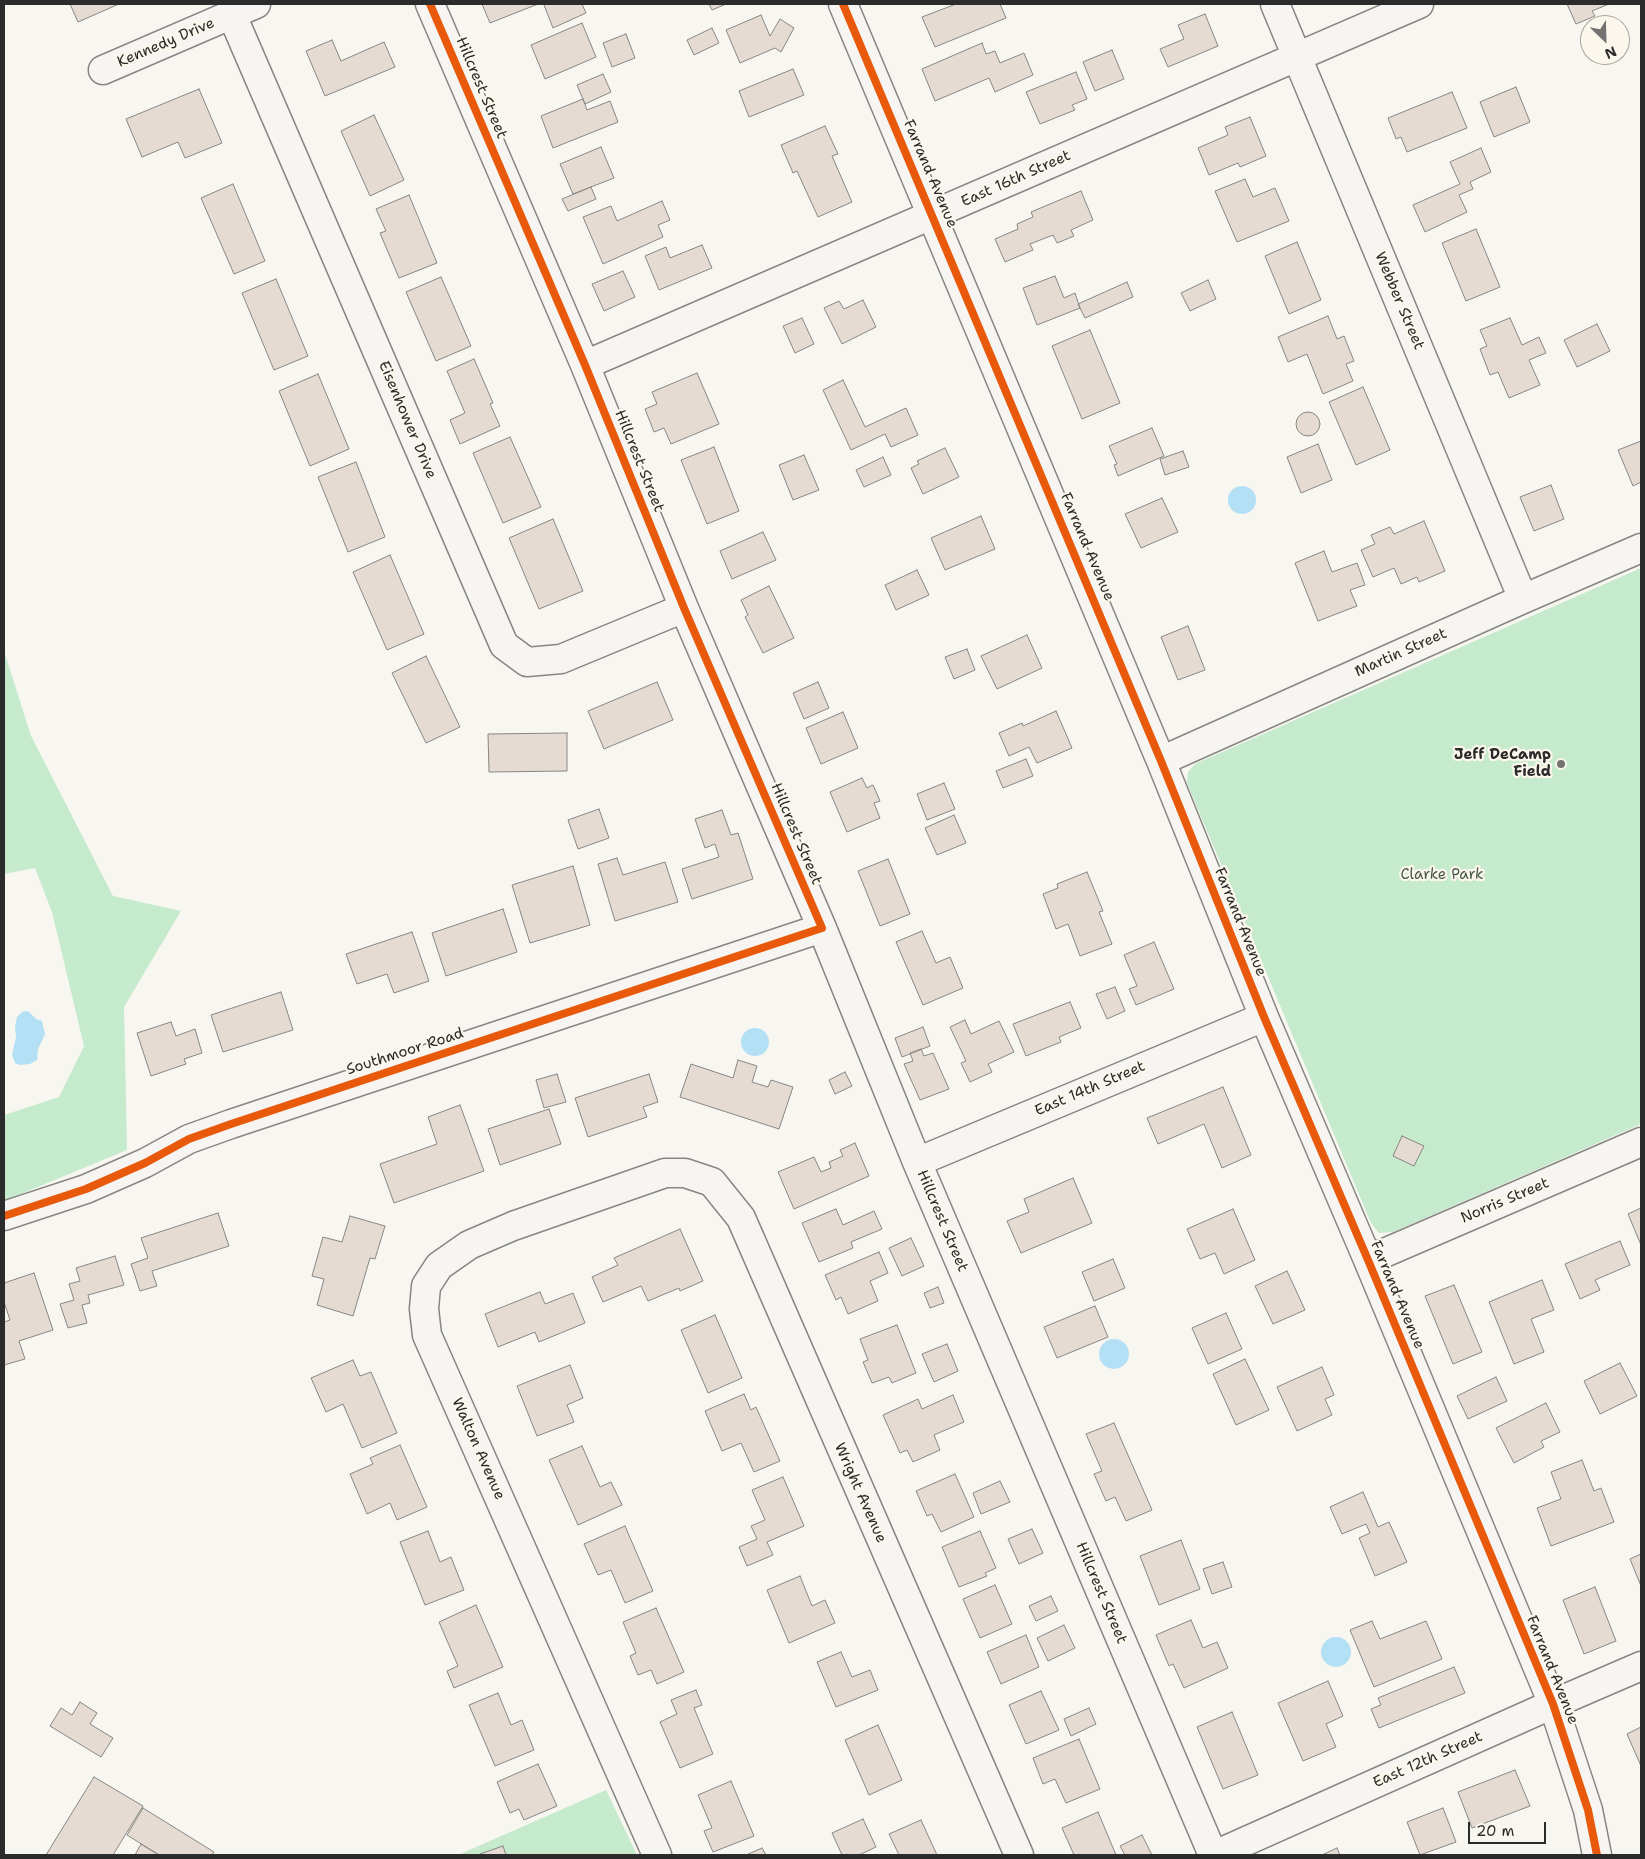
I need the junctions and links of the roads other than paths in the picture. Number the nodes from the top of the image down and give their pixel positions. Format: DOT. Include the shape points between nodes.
graph roads {
  1 [pos="256,4"];
  2 [pos="430,4"];
  3 [pos="844,4"];
  4 [pos="1275,4"];
  5 [pos="1419,4"];
  6 [pos="232,15"];
  7 [pos="1297,57"];
  8 [pos="103,70"];
  9 [pos="933,215"];
  10 [pos="585,365"];
  11 [pos="1641,548"];
  12 [pos="1523,598"];
  13 [pos="684,608"];
  14 [pos="1161,761"];
  15 [pos="822,928"];
  16 [pos="1264,1017"];
  17 [pos="1641,1142"];
  18 [pos="917,1162"];
  19 [pos="665,1173"];
  20 [pos="4,1216"];
  21 [pos="1368,1260"];
  22 [pos="1641,1666"];
  23 [pos="1553,1704"];
  24 [pos="657,1855"];
  25 [pos="1019,1855"];
  26 [pos="1214,1855"];
  27 [pos="1597,1855"];
  1 -- 6 [label="street, Kennedy Drive"];
  2 -- 10 [label="street, Hillcrest Street"];
  3 -- 9 [label="street, Farrand Avenue"];
  4 -- 7 [label="street, Webber Street"];
  5 -- 7 [label="street, East 16th Street"];
  6 -- 8 [label="street, Kennedy Drive"];
  6 -- 13 [label="street, Eisenhower Drive" via="504,645 528,662 561,659"];
  7 -- 9 [label="street, East 16th Street"];
  7 -- 12 [label="street, Webber Street"];
  9 -- 10 [label="street, East 16th Street"];
  9 -- 14 [label="street, Farrand Avenue"];
  10 -- 13 [label="street, Hillcrest Street"];
  11 -- 12 [label="street, Martin Street"];
  12 -- 14 [label="street, Martin Street"];
  13 -- 15 [label="street, Hillcrest Street"];
  14 -- 16 [label="street, Farrand Avenue"];
  15 -- 18 [label="street, Hillcrest Street"];
  15 -- 20 [label="street, Southmoor Road" via="231,1124 189,1139 86,1189"];
  16 -- 18 [label="street, East 14th Street"];
  16 -- 21 [label="street, Farrand Avenue"];
  17 -- 21 [label="street, Norris Street"];
  18 -- 26 [label="street, Hillcrest Street"];
  19 -- 24 [label="street, Walton Avenue" via="468,1245 439,1266 426,1286 424,1309 427,1335"];
  19 -- 25 [label="street, Wright Avenue" via="685,1173 712,1182 741,1218"];
  21 -- 23 [label="street, Farrand Avenue"];
  22 -- 23 [label="street, East 12th Street"];
  23 -- 26 [label="street, East 12th Street"];
  23 -- 27 [label="street, Farrand Avenue" via="1588,1810"];
}
